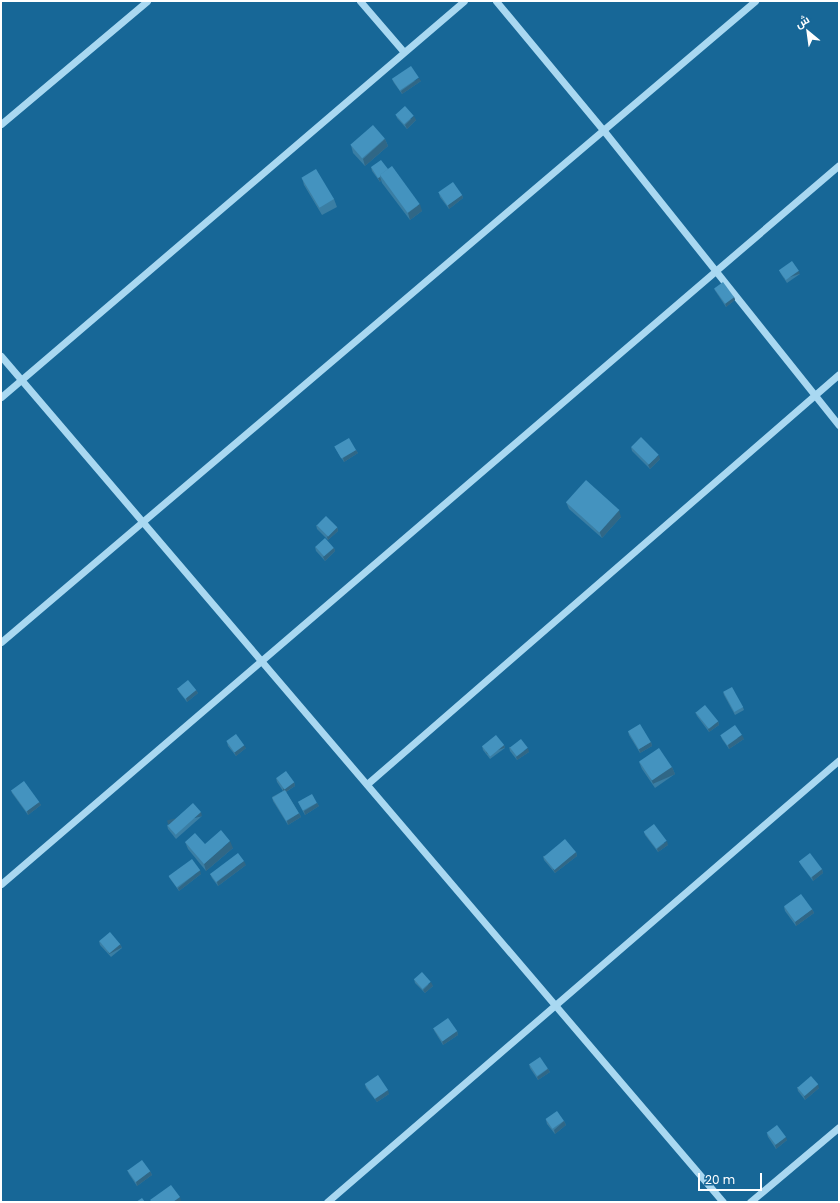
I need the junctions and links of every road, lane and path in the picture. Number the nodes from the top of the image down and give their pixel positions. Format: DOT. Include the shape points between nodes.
graph roads {
  1 [pos="147,1"];
  2 [pos="360,1"];
  3 [pos="464,1"];
  4 [pos="496,1"];
  5 [pos="755,1"];
  6 [pos="403,51"];
  7 [pos="1,124"];
  8 [pos="604,131"];
  9 [pos="839,165"];
  10 [pos="716,271"];
  11 [pos="1,356"];
  12 [pos="839,374"];
  13 [pos="21,380"];
  14 [pos="816,395"];
  15 [pos="1,397"];
  16 [pos="839,425"];
  17 [pos="143,521"];
  18 [pos="1,642"];
  19 [pos="261,660"];
  20 [pos="839,760"];
  21 [pos="366,784"];
  22 [pos="1,884"];
  23 [pos="555,1006"];
  24 [pos="839,1127"];
  25 [pos="327,1202"];
  26 [pos="723,1202"];
  27 [pos="750,1202"];
  1 -- 7 [label="street"];
  2 -- 6 [label="street"];
  3 -- 6 [label="street"];
  4 -- 8 [label="street"];
  5 -- 8 [label="street"];
  6 -- 13 [label="street"];
  8 -- 10 [label="street"];
  8 -- 17 [label="street"];
  9 -- 10 [label="street"];
  10 -- 14 [label="street"];
  10 -- 19 [label="street"];
  11 -- 13 [label="street"];
  12 -- 14 [label="street"];
  13 -- 15 [label="street"];
  13 -- 17 [label="street"];
  14 -- 16 [label="street"];
  14 -- 21 [label="street"];
  17 -- 18 [label="street"];
  17 -- 19 [label="street"];
  19 -- 21 [label="street"];
  19 -- 22 [label="street"];
  20 -- 23 [label="street"];
  21 -- 23 [label="street"];
  23 -- 25 [label="street"];
  23 -- 26 [label="street"];
  24 -- 27 [label="street"];
}
